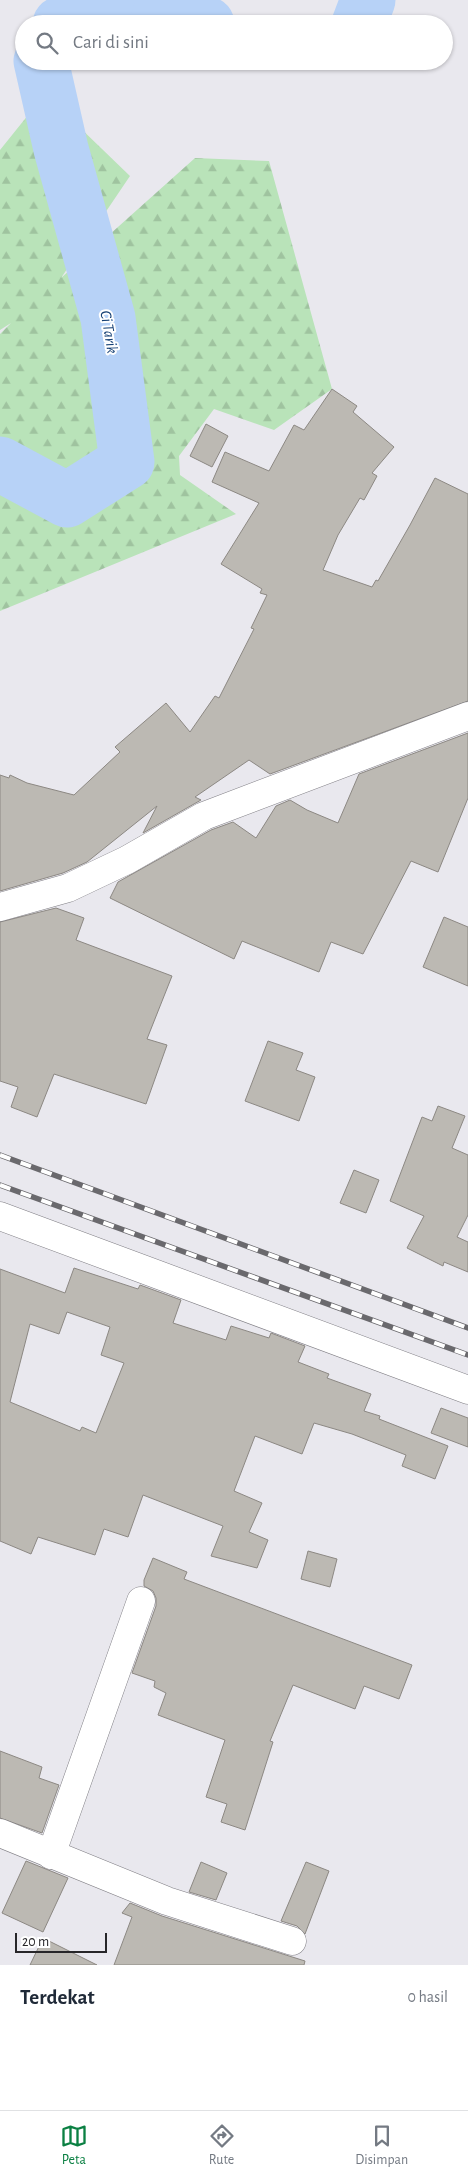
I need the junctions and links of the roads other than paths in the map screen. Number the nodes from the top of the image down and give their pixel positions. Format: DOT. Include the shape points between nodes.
graph roads {
  1 [pos="468,716"];
  2 [pos="0,907"];
  3 [pos="0,1216"];
  4 [pos="468,1390"];
  5 [pos="140,1601"];
  6 [pos="0,1833"];
  7 [pos="51,1855"];
  8 [pos="292,1941"];
  1 -- 2 [label="street" via="204,816 127,860 68,888"];
  3 -- 4 [label="street"];
  5 -- 7 [label="street"];
  6 -- 7 [label="street"];
  7 -- 8 [label="street" via="167,1901"];
}
